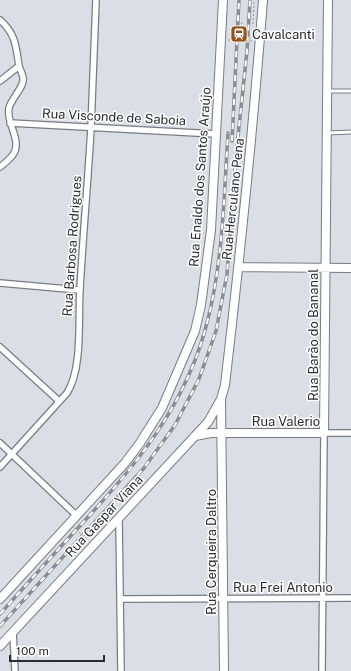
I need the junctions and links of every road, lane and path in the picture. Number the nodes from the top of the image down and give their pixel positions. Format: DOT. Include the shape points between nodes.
graph roads {
  1 [pos="96,0"];
  2 [pos="223,0"];
  3 [pos="254,0"];
  4 [pos="263,0"];
  5 [pos="328,0"];
  6 [pos="0,20"];
  7 [pos="242,21"];
  8 [pos="253,27"];
  9 [pos="228,40"];
  10 [pos="246,41"];
  11 [pos="253,41"];
  12 [pos="19,66"];
  13 [pos="0,81"];
  14 [pos="327,91"];
  15 [pos="351,91"];
  16 [pos="10,123"];
  17 [pos="91,127"];
  18 [pos="351,132"];
  19 [pos="327,133"];
  20 [pos="216,134"];
  21 [pos="0,167"];
  22 [pos="239,267"];
  23 [pos="325,267"];
  24 [pos="351,268"];
  25 [pos="0,283"];
  26 [pos="80,290"];
  27 [pos="0,347"];
  28 [pos="221,399"];
  29 [pos="60,401"];
  30 [pos="351,432"];
  31 [pos="324,433"];
  32 [pos="222,434"];
  33 [pos="194,436"];
  34 [pos="0,443"];
  35 [pos="12,454"];
  36 [pos="0,467"];
  37 [pos="77,516"];
  38 [pos="119,518"];
  39 [pos="73,527"];
  40 [pos="88,540"];
  41 [pos="2,595"];
  42 [pos="223,598"];
  43 [pos="322,598"];
  44 [pos="351,598"];
  45 [pos="120,599"];
  46 [pos="13,632"];
  47 [pos="0,646"];
  48 [pos="15,671"];
  49 [pos="121,671"];
  50 [pos="224,671"];
  51 [pos="322,671"];
  1 -- 17 [label="street, Rua Barbosa Rodrigues"];
  2 -- 20 [label="main road, Rua Enaldo dos Santos Araújo"];
  3 -- 8 [label="path"];
  4 -- 22 [label="main road, Rua Herculano Pena"];
  5 -- 14 [label="main road, Rua Barão do Bananal"];
  6 -- 12 [label="street" via="8,27 14,40"];
  7 -- 9 [label="path, bridge" via="239,40"];
  10 -- 11 [label="path, bridge"];
  12 -- 13 [label="street"];
  12 -- 16 [label="street" via="24,78 9,109"];
  14 -- 15 [label="lane"];
  14 -- 19 [label="main road, Rua Barão do Bananal"];
  16 -- 17 [label="street, Rua Visconde de Saboia"];
  16 -- 21 [label="street" via="16,150"];
  17 -- 20 [label="street, Rua Visconde de Saboia"];
  17 -- 26 [label="street, Rua Barbosa Rodrigues"];
  18 -- 19 [label="lane"];
  19 -- 23 [label="main road, Rua Barão do Bananal"];
  20 -- 37 [label="main road, Rua Enaldo dos Santos Araújo" via="211,230 195,331 162,408 140,443"];
  22 -- 23 [label="main road"];
  22 -- 28 [label="main road, Rua Herculano Pena" via="225,385"];
  23 -- 24 [label="main road"];
  23 -- 31 [label="main road, Rua Barão do Bananal"];
  25 -- 26 [label="street"];
  26 -- 29 [label="street, Rua Barbosa Rodrigues" via="75,377"];
  27 -- 29 [label="street"];
  28 -- 32 [label="main road, Rua Cerqueira Daltro"];
  28 -- 33 [label="main road, Rua Gaspar Viana" via="208,422"];
  29 -- 35 [label="street, Rua Barbosa Rodrigues"];
  30 -- 31 [label="street, Rua Valerio"];
  31 -- 32 [label="main road, Rua Valerio"];
  31 -- 43 [label="street, Rua Barão do Bananal"];
  32 -- 33 [label="main road" via="204,433"];
  32 -- 42 [label="main road, Rua Cerqueira Daltro"];
  33 -- 38 [label="main road, Rua Gaspar Viana"];
  34 -- 35 [label="street"];
  35 -- 36 [label="street, Rua Barbosa Rodrigues"];
  35 -- 37 [label="street"];
  37 -- 41 [label="main road, Rua Enaldo dos Santos Araújo"];
  38 -- 45 [label="street"];
  38 -- 46 [label="main road, Rua Gaspar Viana"];
  39 -- 40 [label="path, bridge"];
  42 -- 43 [label="street, Rua Frei Antonio"];
  42 -- 45 [label="street, Rua Frei Antonio"];
  42 -- 50 [label="main road, Rua Cerqueira Daltro"];
  43 -- 44 [label="street, Rua Frei Antonio"];
  43 -- 51 [label="street, Rua Barão do Bananal"];
  45 -- 49 [label="street"];
  46 -- 47 [label="main road, Rua Gaspar Viana"];
  46 -- 48 [label="street"];
}
